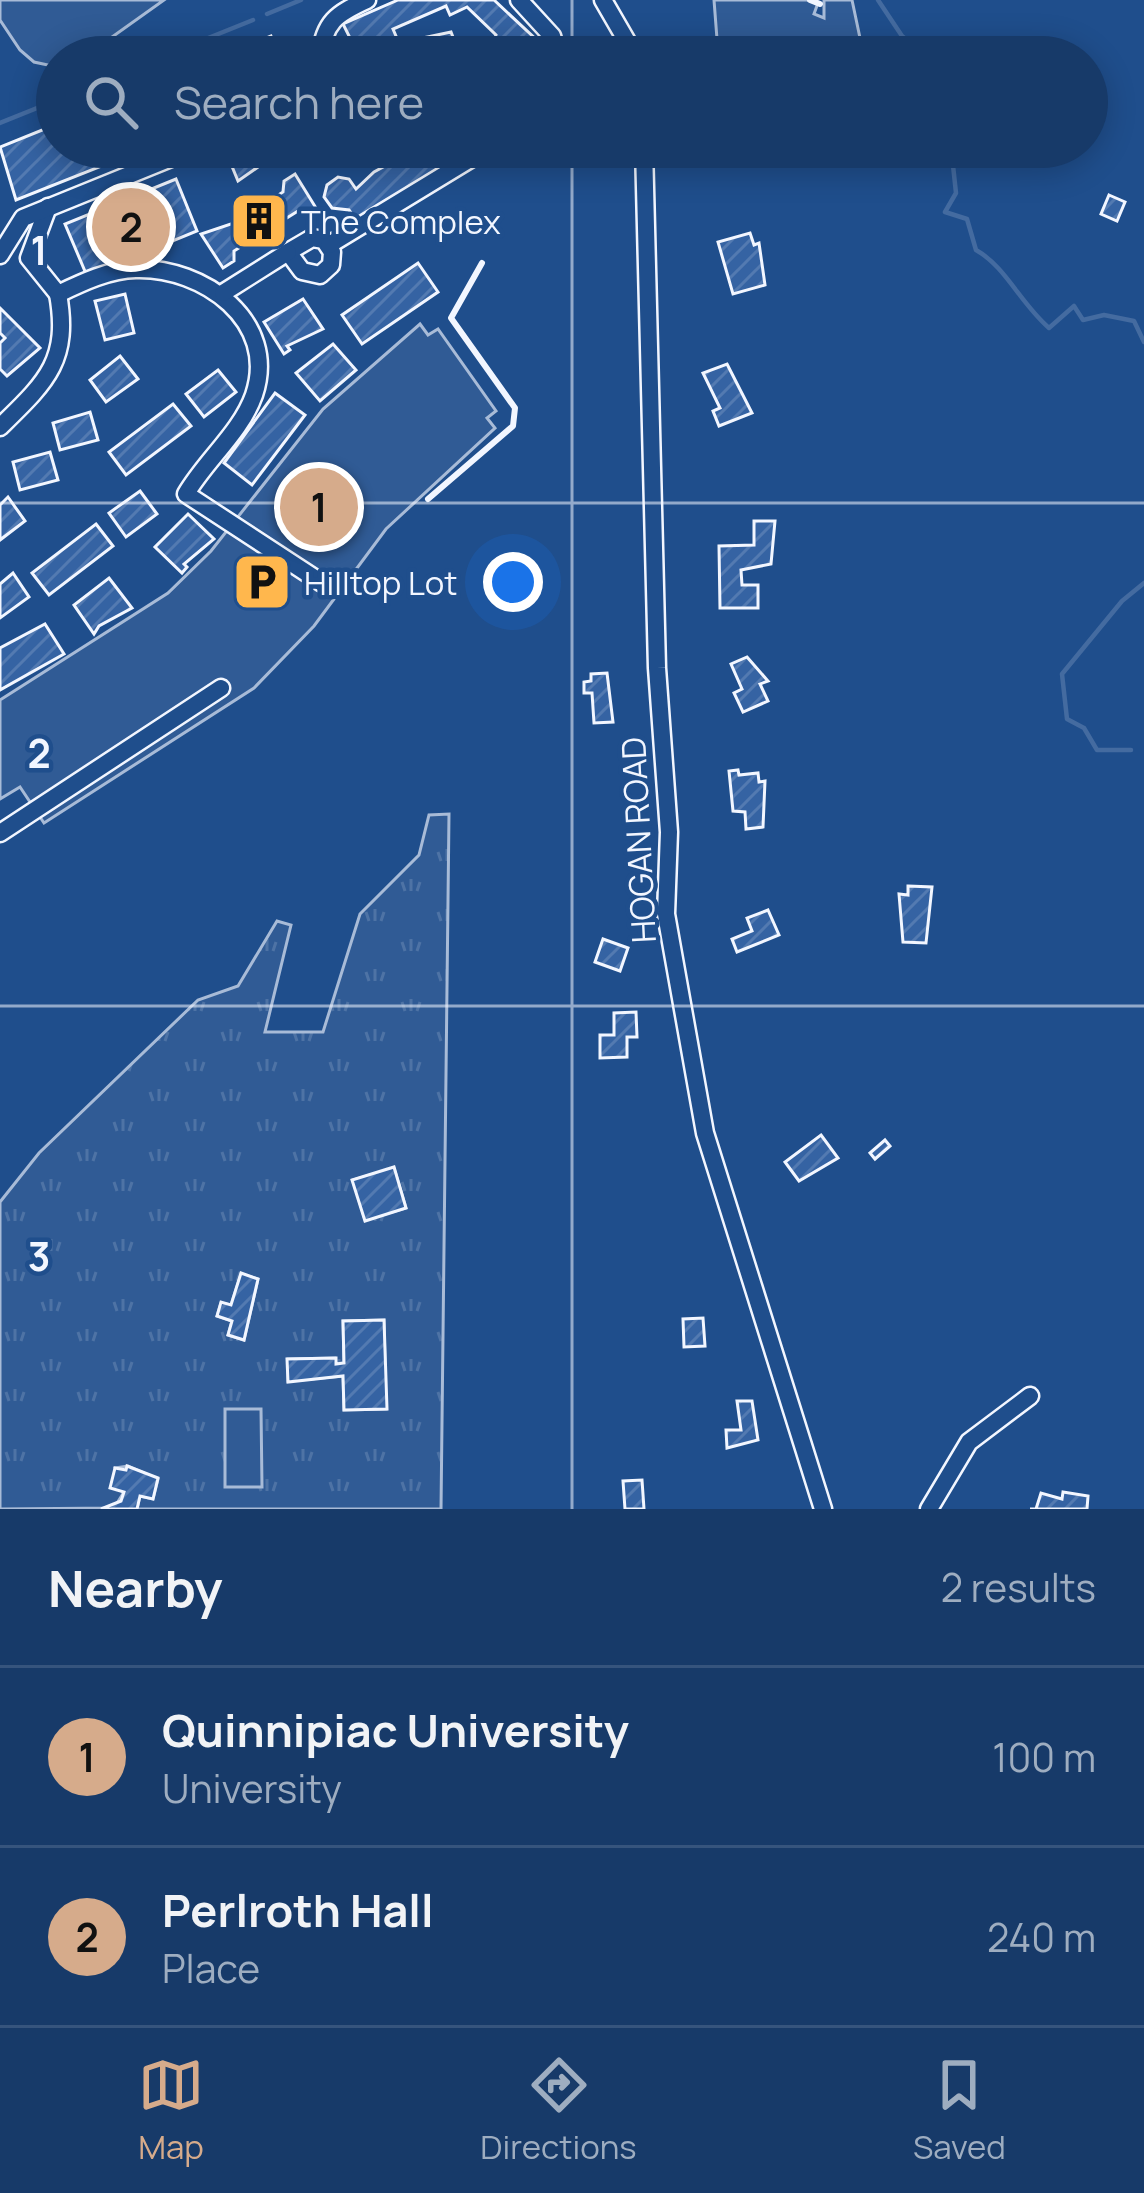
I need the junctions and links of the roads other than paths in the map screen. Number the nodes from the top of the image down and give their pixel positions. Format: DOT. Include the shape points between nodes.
graph roads {
  1 [pos="367,0"];
  2 [pos="519,0"];
  3 [pos="603,0"];
  4 [pos="324,36"];
  5 [pos="551,36"];
  6 [pos="624,36"];
  7 [pos="146,168"];
  8 [pos="456,168"];
  9 [pos="645,168"];
  10 [pos="48,207"];
  11 [pos="329,245"];
  12 [pos="288,252"];
  13 [pos="0,256"];
  14 [pos="29,258"];
  15 [pos="223,293"];
  16 [pos="58,294"];
  17 [pos="0,427"];
  18 [pos="322,583"];
  19 [pos="221,688"];
  20 [pos="0,833"];
  21 [pos="1030,1396"];
  22 [pos="823,1509"];
  23 [pos="929,1509"];
  1 -- 4 [label="street" via="337,13"];
  2 -- 5 [label="street"];
  3 -- 6 [label="street"];
  7 -- 10 [label="street"];
  8 -- 11 [label="street"];
  9 -- 22 [label="street, HOGAN ROAD" via="666,914 705,1132"];
  10 -- 13 [label="street" via="15,225"];
  10 -- 14 [label="street"];
  11 -- 12 [label="street" via="312,238"];
  11 -- 12 [label="street" via="331,265 320,275 302,271"];
  12 -- 15 [label="street"];
  13 -- 14 [label="street"];
  14 -- 16 [label="street"];
  15 -- 16 [label="street" via="134,268"];
  15 -- 18 [label="street" via="247,322 255,393 186,494"];
  16 -- 17 [label="street" via="64,328 55,365"];
  19 -- 20 [label="street"];
  21 -- 23 [label="street" via="969,1442"];
}
